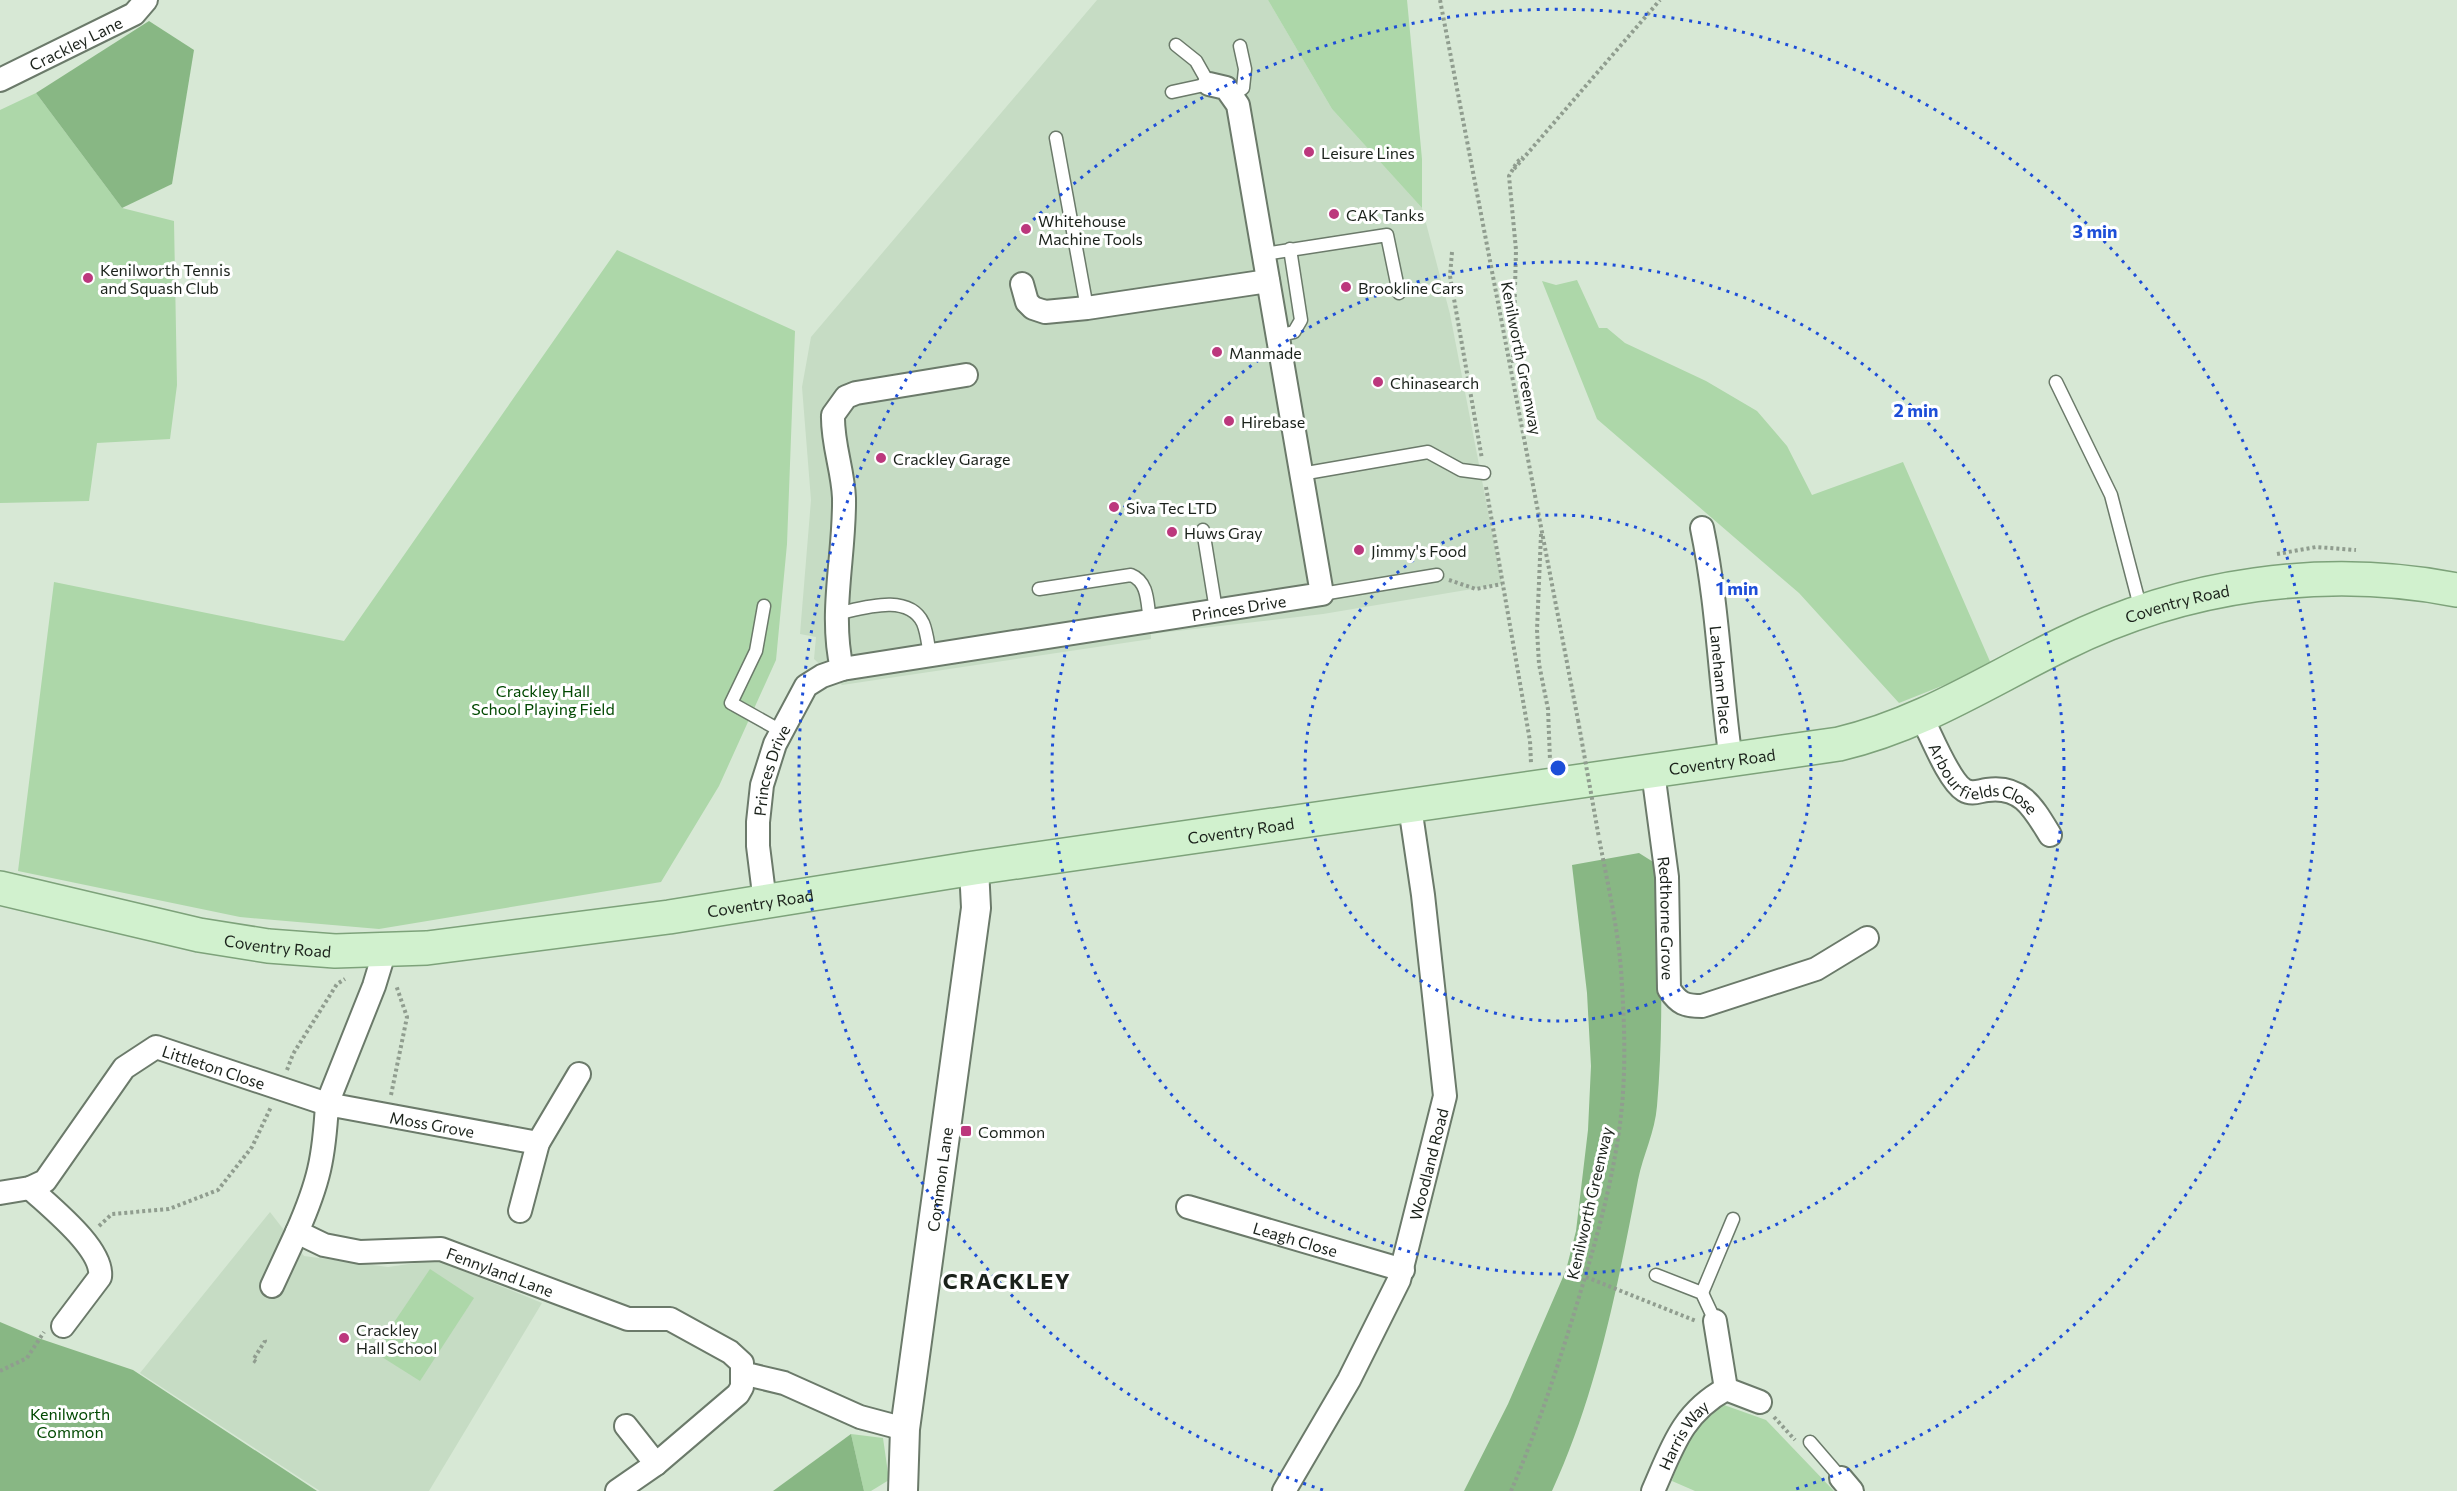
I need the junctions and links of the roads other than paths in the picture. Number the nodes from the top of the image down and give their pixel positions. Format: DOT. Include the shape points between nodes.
graph roads {
  1 [pos="146,0"];
  2 [pos="1176,45"];
  3 [pos="1240,46"];
  4 [pos="0,80"];
  5 [pos="1209,84"];
  6 [pos="1172,92"];
  7 [pos="1233,95"];
  8 [pos="1056,138"];
  9 [pos="1290,249"];
  10 [pos="1264,254"];
  11 [pos="1268,281"];
  12 [pos="1022,284"];
  13 [pos="1399,293"];
  14 [pos="1087,308"];
  15 [pos="1277,336"];
  16 [pos="966,375"];
  17 [pos="2056,382"];
  18 [pos="1484,473"];
  19 [pos="1301,474"];
  20 [pos="1702,528"];
  21 [pos="1203,530"];
  22 [pos="1437,575"];
  23 [pos="1040,589"];
  24 [pos="2457,590"];
  25 [pos="1322,594"];
  26 [pos="764,606"];
  27 [pos="1216,610"];
  28 [pos="2142,611"];
  29 [pos="836,614"];
  30 [pos="1150,621"];
  31 [pos="930,655"];
  32 [pos="842,669"];
  33 [pos="1922,717"];
  34 [pos="781,731"];
  35 [pos="1731,761"];
  36 [pos="1653,772"];
  37 [pos="1410,807"];
  38 [pos="2050,835"];
  39 [pos="974,868"];
  40 [pos="0,888"];
  41 [pos="765,902"];
  42 [pos="1867,938"];
  43 [pos="385,950"];
  44 [pos="579,1074"];
  45 [pos="327,1104"];
  46 [pos="537,1143"];
  47 [pos="30,1188"];
  48 [pos="0,1193"];
  49 [pos="1188,1208"];
  50 [pos="520,1212"];
  51 [pos="1733,1219"];
  52 [pos="297,1232"];
  53 [pos="1403,1270"];
  54 [pos="1656,1275"];
  55 [pos="272,1286"];
  56 [pos="1702,1293"];
  57 [pos="1715,1321"];
  58 [pos="56,1325"];
  59 [pos="742,1373"];
  60 [pos="1726,1389"];
  61 [pos="1760,1402"];
  62 [pos="626,1426"];
  63 [pos="905,1429"];
  64 [pos="1810,1442"];
  65 [pos="656,1464"];
  66 [pos="1846,1485"];
  67 [pos="617,1491"];
  68 [pos="903,1491"];
  69 [pos="1284,1491"];
  70 [pos="1653,1491"];
  1 -- 4 [label="street, Crackley Lane" via="134,14"];
  2 -- 5 [label="lane" via="1196,61"];
  3 -- 7 [label="lane" via="1245,79 1243,88"];
  5 -- 6 [label="lane"];
  5 -- 7 [label="street" via="1226,88"];
  7 -- 10 [label="street"];
  8 -- 14 [label="lane"];
  9 -- 10 [label="lane"];
  9 -- 13 [label="lane" via="1387,235"];
  9 -- 15 [label="lane" via="1301,320 1294,332"];
  10 -- 11 [label="street"];
  11 -- 14 [label="street"];
  11 -- 15 [label="street"];
  12 -- 14 [label="street" via="1027,302 1040,312"];
  15 -- 19 [label="street"];
  16 -- 29 [label="street" via="869,389 846,397 833,415 844,495"];
  17 -- 28 [label="lane" via="2111,495"];
  18 -- 19 [label="lane" via="1461,470 1428,452"];
  19 -- 25 [label="street"];
  20 -- 35 [label="street, Laneham Place" via="1717,620"];
  21 -- 27 [label="lane"];
  22 -- 25 [label="lane"];
  23 -- 30 [label="lane" via="1131,575 1144,586"];
  24 -- 28 [label="main road, Coventry Road" via="2383,579 2312,579 2209,593"];
  25 -- 27 [label="street, Princes Drive"];
  26 -- 34 [label="lane" via="756,651 731,703"];
  27 -- 30 [label="street, Princes Drive"];
  28 -- 33 [label="main road, Coventry Road" via="2064,643"];
  29 -- 31 [label="lane" via="894,604 907,608 923,622"];
  29 -- 32 [label="street"];
  30 -- 31 [label="street, Princes Drive"];
  31 -- 32 [label="street, Princes Drive"];
  32 -- 34 [label="street, Princes Drive" via="806,686"];
  33 -- 35 [label="main road, Coventry Road" via="1839,744"];
  33 -- 38 [label="street, Arbourfields Close" via="1956,783 1968,792 2003,790 2022,795"];
  34 -- 41 [label="street, Princes Drive" via="762,785 760,803 758,846"];
  35 -- 36 [label="main road, Coventry Road"];
  36 -- 37 [label="main road, Coventry Road"];
  36 -- 42 [label="street, Redthorne Grove" via="1667,877 1669,989 1677,1000 1686,1006 1702,1006 1759,988 1816,969"];
  37 -- 39 [label="main road, Coventry Road"];
  37 -- 53 [label="street, Woodland Road" via="1445,1096"];
  39 -- 41 [label="main road, Coventry Road"];
  39 -- 63 [label="street, Common Lane" via="976,908"];
  40 -- 43 [label="main road, Coventry Road" via="222,938 314,949"];
  41 -- 43 [label="main road, Coventry Road" via="480,943"];
  43 -- 45 [label="street"];
  44 -- 46 [label="street"];
  45 -- 46 [label="street, Moss Grove"];
  45 -- 47 [label="street, Littleton Close" via="156,1047 124,1068 45,1181"];
  45 -- 52 [label="street" via="324,1158"];
  46 -- 50 [label="street"];
  47 -- 48 [label="street, Littleton Close"];
  47 -- 58 [label="street" via="94,1251 101,1267 100,1277"];
  49 -- 53 [label="street, Leagh Close"];
  51 -- 56 [label="lane"];
  52 -- 55 [label="street"];
  52 -- 59 [label="street, Fennyland Lane" via="324,1245 360,1251 441,1249 628,1319 670,1319 730,1352 742,1363"];
  53 -- 69 [label="street, Woodland Road" via="1349,1380"];
  54 -- 56 [label="lane"];
  56 -- 57 [label="lane"];
  57 -- 60 [label="street, Harris Way"];
  59 -- 63 [label="street" via="784,1383 860,1417"];
  59 -- 65 [label="street" via="738,1394"];
  60 -- 61 [label="street, Harris Way"];
  60 -- 70 [label="street, Harris Way" via="1694,1411 1678,1433"];
  62 -- 65 [label="street"];
  63 -- 68 [label="street, Common Lane"];
  64 -- 66 [label="lane"];
  65 -- 67 [label="street"];
}
